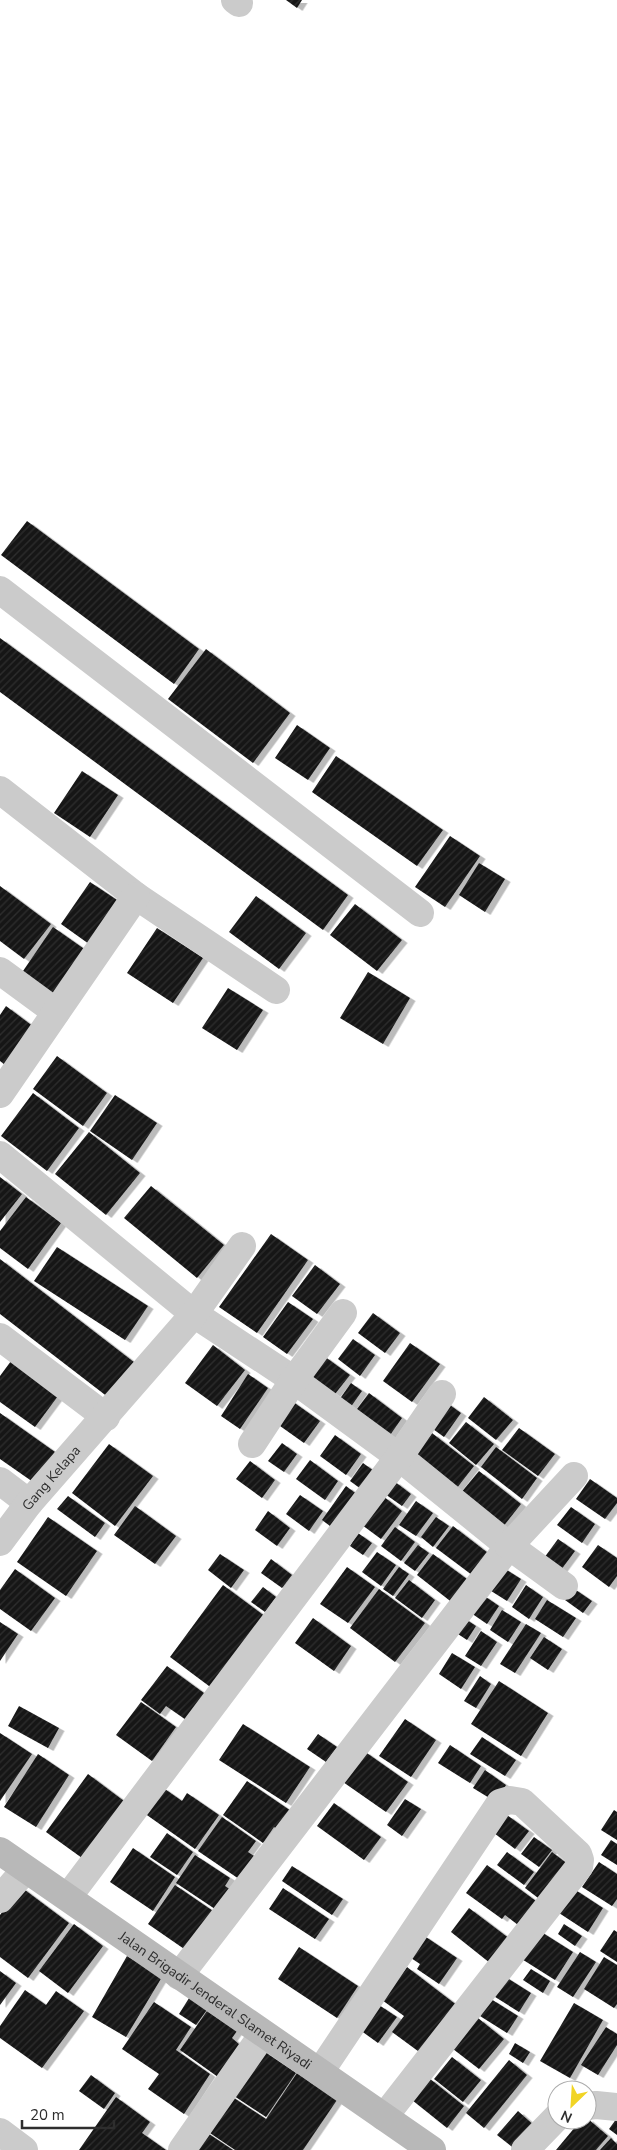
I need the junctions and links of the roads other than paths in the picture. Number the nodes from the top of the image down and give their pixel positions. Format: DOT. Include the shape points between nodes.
graph roads {
  1 [pos="0,590"];
  2 [pos="0,790"];
  3 [pos="136,896"];
  4 [pos="420,913"];
  5 [pos="0,971"];
  6 [pos="276,990"];
  7 [pos="56,1012"];
  8 [pos="0,1094"];
  9 [pos="0,1155"];
  10 [pos="242,1246"];
  11 [pos="343,1313"];
  12 [pos="194,1314"];
  13 [pos="0,1336"];
  14 [pos="294,1380"];
  15 [pos="442,1394"];
  16 [pos="106,1417"];
  17 [pos="252,1444"];
  18 [pos="399,1457"];
  19 [pos="574,1476"];
  20 [pos="0,1481"];
  21 [pos="29,1504"];
  22 [pos="0,1542"];
  23 [pos="509,1546"];
  24 [pos="564,1586"];
  25 [pos="0,1851"];
  26 [pos="25,1870"];
  27 [pos="68,1897"];
  28 [pos="0,1899"];
  29 [pos="179,1976"];
  30 [pos="263,2034"];
  31 [pos="320,2072"];
  32 [pos="597,2105"];
  33 [pos="617,2107"];
  34 [pos="384,2117"];
  35 [pos="547,2125"];
  36 [pos="0,2132"];
  37 [pos="24,2150"];
  38 [pos="182,2150"];
  39 [pos="432,2150"];
  40 [pos="525,2150"];
  1 -- 4 [label="street"];
  2 -- 3 [label="street"];
  3 -- 6 [label="street"];
  3 -- 7 [label="street"];
  5 -- 7 [label="street"];
  7 -- 8 [label="street"];
  9 -- 12 [label="street"];
  10 -- 12 [label="street, Gang Kelapa"];
  11 -- 14 [label="street"];
  12 -- 14 [label="street"];
  12 -- 16 [label="street, Gang Kelapa"];
  13 -- 16 [label="street"];
  14 -- 17 [label="street"];
  14 -- 18 [label="street"];
  15 -- 18 [label="street"];
  16 -- 21 [label="street, Gang Kelapa"];
  18 -- 23 [label="street"];
  18 -- 27 [label="street"];
  19 -- 23 [label="street"];
  20 -- 21 [label="street"];
  21 -- 22 [label="street, Gang Kelapa"];
  23 -- 24 [label="street"];
  23 -- 29 [label="street"];
  25 -- 26 [label="main road, Jalan Brigadir Jenderal Slamet Riyadi"];
  26 -- 27 [label="main road, Jalan Brigadir Jenderal Slamet Riyadi"];
  26 -- 28 [label="street"];
  27 -- 29 [label="main road, Jalan Brigadir Jenderal Slamet Riyadi"];
  29 -- 30 [label="main road, Jalan Brigadir Jenderal Slamet Riyadi"];
  30 -- 31 [label="main road, Jalan Brigadir Jenderal Slamet Riyadi"];
  30 -- 38 [label="street"];
  31 -- 34 [label="main road, Jalan Brigadir Jenderal Slamet Riyadi"];
  31 -- 34 [label="street" via="500,1803 510,1800 522,1802 578,1854 578,1867"];
  32 -- 33 [label="street"];
  34 -- 39 [label="main road, Jalan Brigadir Jenderal Slamet Riyadi"];
  35 -- 40 [label="street"];
  36 -- 37 [label="street"];
}
